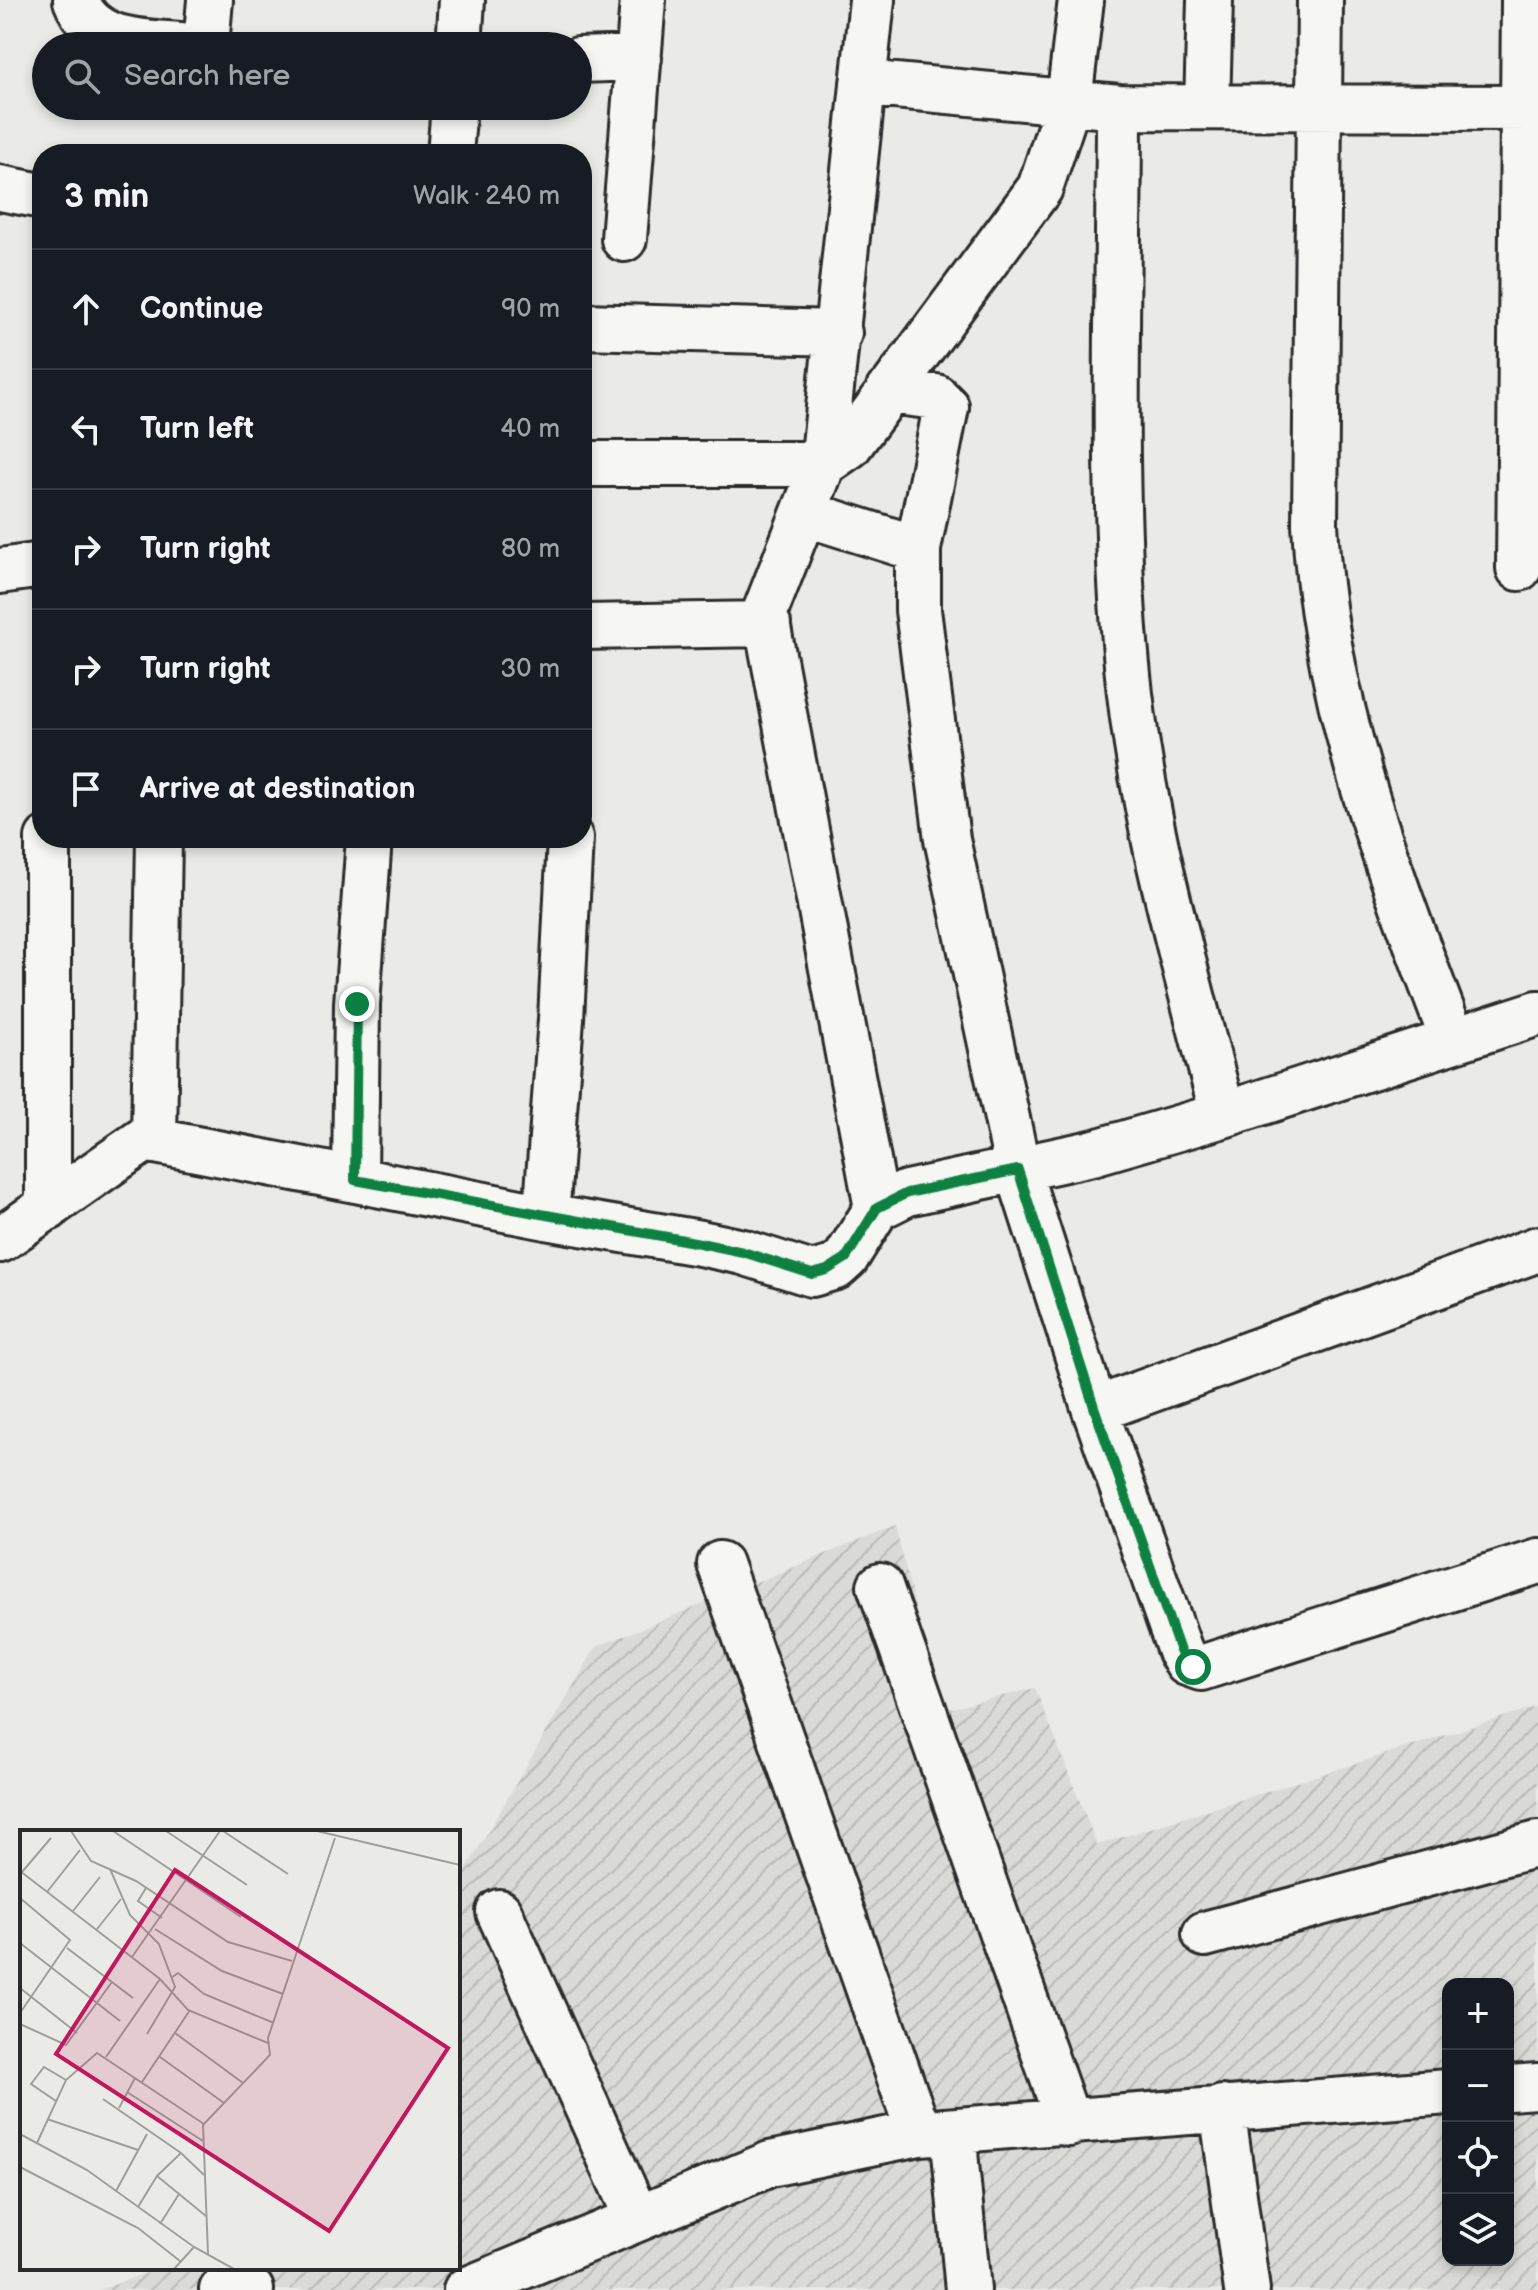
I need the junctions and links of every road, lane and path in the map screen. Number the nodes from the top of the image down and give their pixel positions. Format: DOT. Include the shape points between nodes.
graph roads {
  1 [pos="76,0"];
  2 [pos="210,0"];
  3 [pos="462,0"];
  4 [pos="643,0"];
  5 [pos="872,0"];
  6 [pos="1081,0"];
  7 [pos="1210,0"];
  8 [pos="1320,0"];
  9 [pos="1524,0"];
  10 [pos="103,32"];
  11 [pos="207,32"];
  12 [pos="460,32"];
  13 [pos="639,58"];
  14 [pos="592,60"];
  15 [pos="863,83"];
  16 [pos="1069,101"];
  17 [pos="1207,106"];
  18 [pos="1119,107"];
  19 [pos="1317,107"];
  20 [pos="1531,107"];
  21 [pos="453,120"];
  22 [pos="451,144"];
  23 [pos="0,188"];
  24 [pos="32,194"];
  25 [pos="624,239"];
  26 [pos="592,326"];
  27 [pos="839,333"];
  28 [pos="888,391"];
  29 [pos="592,464"];
  30 [pos="823,464"];
  31 [pos="804,513"];
  32 [pos="918,549"];
  33 [pos="32,566"];
  34 [pos="1519,568"];
  35 [pos="0,571"];
  36 [pos="768,624"];
  37 [pos="592,627"];
  38 [pos="48,848"];
  39 [pos="159,848"];
  40 [pos="368,848"];
  41 [pos="570,848"];
  42 [pos="1538,1013"];
  43 [pos="1453,1040"];
  44 [pos="1223,1115"];
  45 [pos="154,1141"];
  46 [pos="1018,1170"];
  47 [pos="355,1180"];
  48 [pos="48,1208"];
  49 [pos="877,1208"];
  50 [pos="546,1217"];
  51 [pos="0,1240"];
  52 [pos="1538,1249"];
  53 [pos="1095,1410"];
  54 [pos="1538,1561"];
  55 [pos="720,1564"];
  56 [pos="880,1586"];
  57 [pos="1538,1844"];
  58 [pos="499,1912"];
  59 [pos="1205,1934"];
  60 [pos="1538,2086"];
  61 [pos="1514,2088"];
  62 [pos="1442,2092"];
  63 [pos="1222,2108"];
  64 [pos="1069,2124"];
  65 [pos="936,2132"];
  66 [pos="637,2218"];
  67 [pos="962,2287"];
  68 [pos="222,2290"];
  69 [pos="251,2290"];
  70 [pos="466,2290"];
  71 [pos="1247,2290"];
  1 -- 10 [label="street" via="92,26"];
  2 -- 11 [label="street"];
  3 -- 12 [label="street"];
  4 -- 13 [label="street"];
  5 -- 15 [label="street"];
  6 -- 16 [label="street"];
  7 -- 17 [label="street"];
  8 -- 19 [label="street"];
  9 -- 20 [label="street"];
  13 -- 14 [label="street"];
  13 -- 25 [label="street"];
  15 -- 16 [label="street"];
  15 -- 27 [label="street"];
  16 -- 18 [label="street"];
  16 -- 28 [label="street" via="1040,188 1024,214"];
  17 -- 18 [label="street"];
  17 -- 19 [label="street"];
  18 -- 44 [label="street" via="1120,561 1127,666 1157,854"];
  19 -- 20 [label="street"];
  19 -- 43 [label="street" via="1315,524 1321,611 1354,750"];
  20 -- 34 [label="street"];
  21 -- 22 [label="street"];
  23 -- 24 [label="street"];
  26 -- 27 [label="street"];
  27 -- 30 [label="street"];
  28 -- 30 [label="street" via="849,446"];
  28 -- 32 [label="street" via="936,397 947,413"];
  29 -- 30 [label="street"];
  30 -- 31 [label="street"];
  31 -- 32 [label="street"];
  31 -- 36 [label="street" via="765,612"];
  32 -- 46 [label="street" via="921,643 947,839"];
  33 -- 35 [label="street"];
  36 -- 37 [label="street"];
  36 -- 49 [label="street"];
  38 -- 48 [label="street"];
  39 -- 45 [label="street"];
  40 -- 47 [label="street" via="357,1004"];
  41 -- 50 [label="street"];
  42 -- 43 [label="street"];
  43 -- 44 [label="street"];
  44 -- 46 [label="street"];
  45 -- 47 [label="street"];
  45 -- 48 [label="street" via="145,1139"];
  46 -- 49 [label="street" via="907,1193"];
  46 -- 53 [label="street"];
  47 -- 50 [label="street"];
  48 -- 51 [label="street"];
  49 -- 50 [label="street" via="846,1258 812,1274 743,1252"];
  52 -- 53 [label="street"];
  53 -- 54 [label="street" via="1180,1651 1193,1667"];
  55 -- 65 [label="street"];
  56 -- 64 [label="street"];
  57 -- 59 [label="street"];
  58 -- 66 [label="street"];
  60 -- 61 [label="street"];
  62 -- 63 [label="street"];
  63 -- 64 [label="street"];
  63 -- 71 [label="street"];
  64 -- 65 [label="street"];
  65 -- 66 [label="street" via="770,2164"];
  65 -- 67 [label="street"];
  66 -- 70 [label="street"];
  68 -- 69 [label="street"];
}
